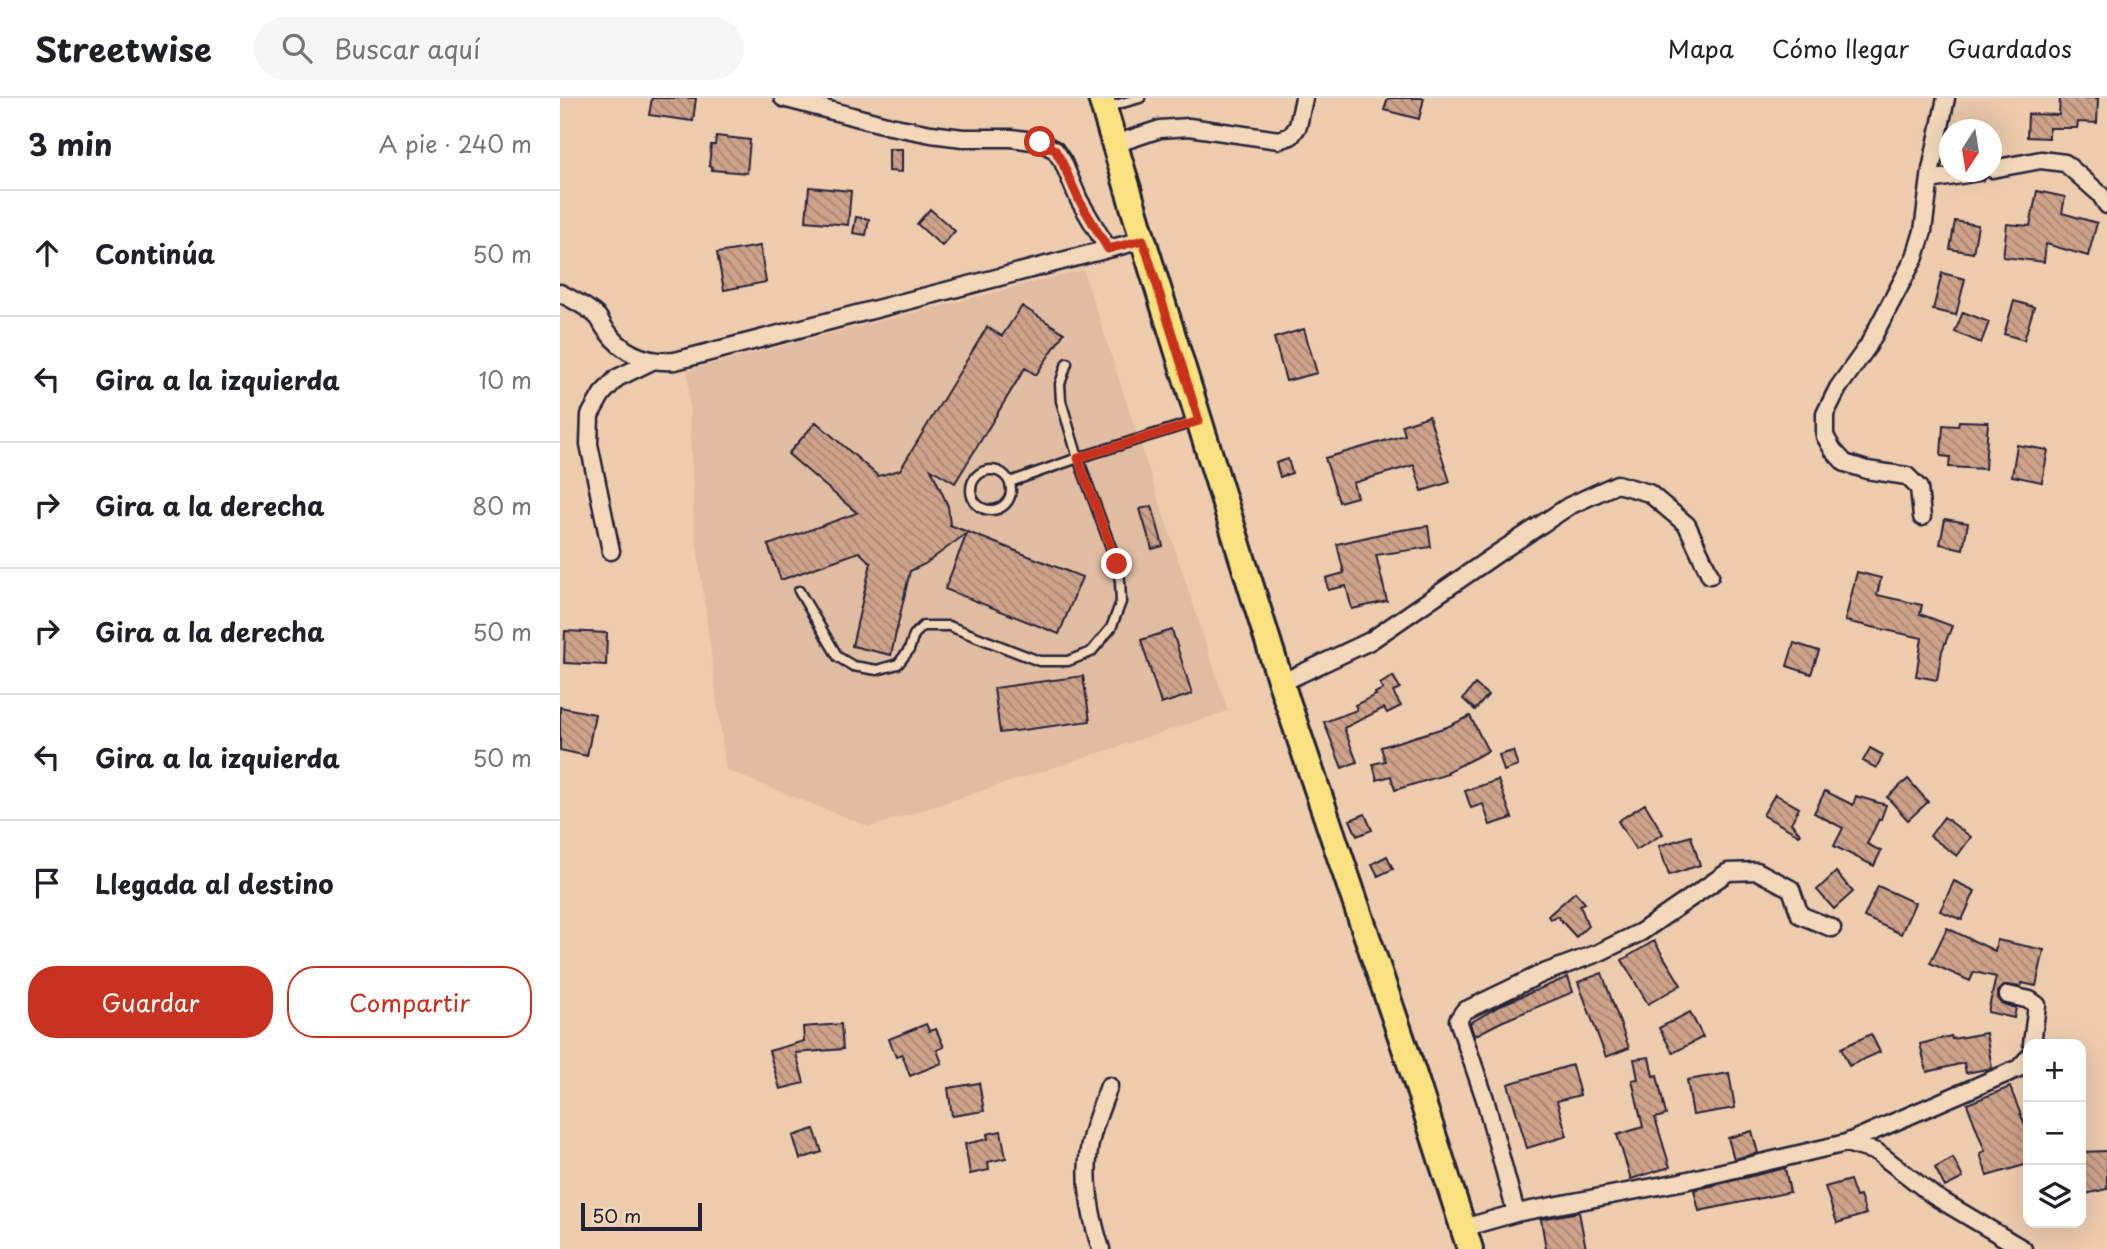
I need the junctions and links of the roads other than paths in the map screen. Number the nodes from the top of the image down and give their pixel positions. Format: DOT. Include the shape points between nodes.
graph roads {
  1 [pos="783,98"];
  2 [pos="1140,98"];
  3 [pos="1304,98"];
  4 [pos="1946,98"];
  5 [pos="1103,103"];
  6 [pos="1115,144"];
  7 [pos="2002,167"];
  8 [pos="1939,179"];
  9 [pos="1930,180"];
  10 [pos="2107,205"];
  11 [pos="1143,240"];
  12 [pos="1108,249"];
  13 [pos="560,293"];
  14 [pos="652,361"];
  15 [pos="1067,363"];
  16 [pos="1199,421"];
  17 [pos="1078,458"];
  18 [pos="1010,482"];
  19 [pos="1922,517"];
  20 [pos="611,551"];
  21 [pos="1710,575"];
  22 [pos="799,591"];
  23 [pos="1281,682"];
  24 [pos="1832,928"];
  25 [pos="2008,995"];
  26 [pos="2033,1039"];
  27 [pos="2023,1064"];
  28 [pos="1110,1086"];
  29 [pos="1846,1143"];
  30 [pos="1516,1213"];
  31 [pos="1466,1238"];
  32 [pos="1101,1249"];
  33 [pos="2023,1249"];
  1 -- 12 [label="street" via="931,134 1040,142 1059,156"];
  2 -- 5 [label="lane"];
  3 -- 6 [label="street" via="1298,126 1291,136 1279,139 1189,127 1160,129"];
  4 -- 9 [label="street"];
  5 -- 6 [label="main road"];
  6 -- 11 [label="main road"];
  7 -- 10 [label="street" via="2041,160 2065,163 2101,194"];
  8 -- 9 [label="street"];
  9 -- 19 [label="street" via="1915,257 1825,414 1825,436 1845,463 1907,476 1919,488"];
  11 -- 12 [label="street"];
  11 -- 16 [label="main road"];
  12 -- 14 [label="street" via="675,360"];
  13 -- 14 [label="street" via="586,306 628,352"];
  14 -- 20 [label="street" via="617,378 590,415 589,444"];
  15 -- 17 [label="lane" via="1060,384"];
  16 -- 17 [label="lane"];
  16 -- 23 [label="main road"];
  17 -- 18 [label="lane"];
  17 -- 22 [label="lane" via="1120,581 1121,602 1111,628 1091,652 1068,661 1039,661 949,626 923,626 898,664 877,670 853,666 838,657"];
  18 -- 18 [label="lane" via="992,469 980,472 972,481 974,503 984,510 1006,505"];
  21 -- 23 [label="street" via="1686,525 1649,493 1617,484 1569,506 1370,641"];
  23 -- 31 [label="main road"];
  24 -- 30 [label="street" via="1800,915 1791,889 1757,871 1728,872 1642,932 1464,1011 1458,1020"];
  25 -- 26 [label="street" via="2037,1005"];
  27 -- 29 [label="street"];
  28 -- 32 [label="street" via="1091,1140 1087,1182"];
  29 -- 30 [label="street" via="1680,1182"];
  29 -- 33 [label="street" via="1877,1152 1934,1196"];
  30 -- 31 [label="street"];
}
